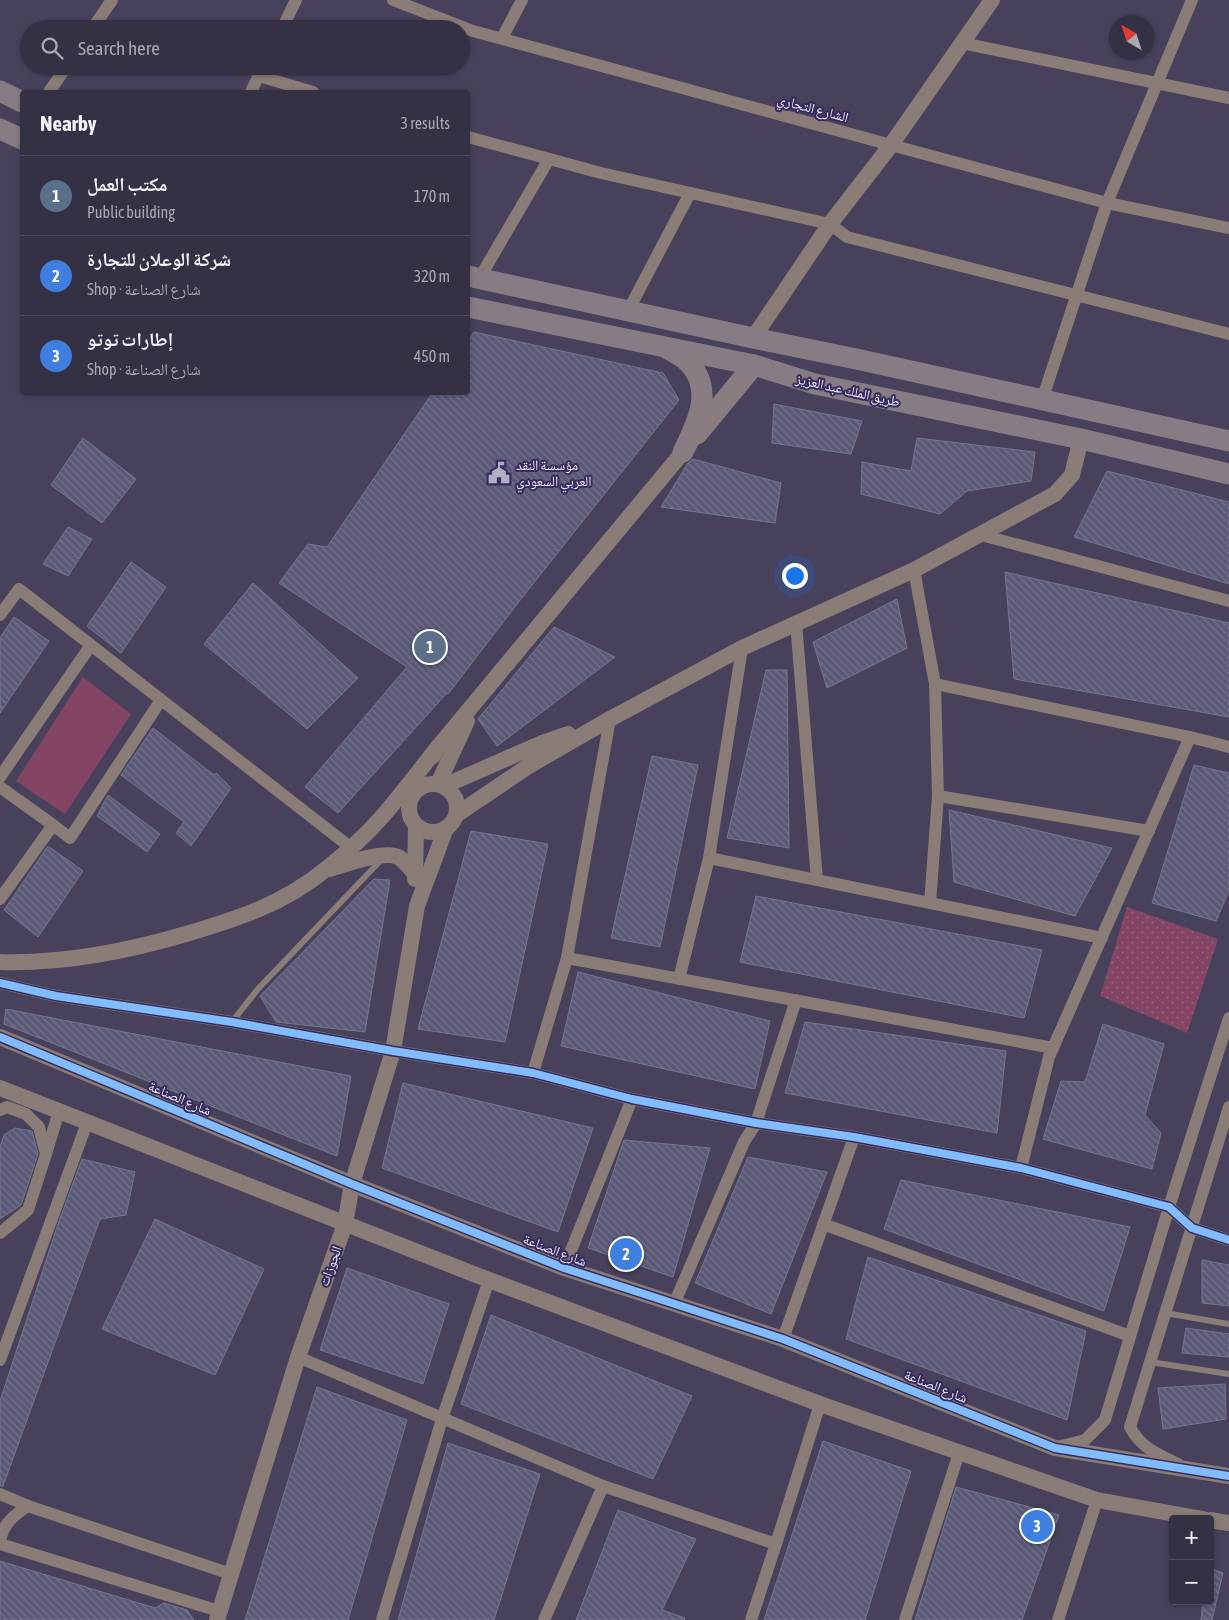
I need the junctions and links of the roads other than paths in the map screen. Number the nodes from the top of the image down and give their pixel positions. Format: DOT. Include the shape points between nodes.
graph roads {
  1 [pos="112,0"];
  2 [pos="296,0"];
  3 [pos="393,0"];
  4 [pos="522,0"];
  5 [pos="992,0"];
  6 [pos="1192,0"];
  7 [pos="98,20"];
  8 [pos="286,20"];
  9 [pos="445,20"];
  10 [pos="470,30"];
  11 [pos="502,38"];
  12 [pos="962,43"];
  13 [pos="61,75"];
  14 [pos="259,75"];
  15 [pos="271,75"];
  16 [pos="1157,84"];
  17 [pos="50,90"];
  18 [pos="251,90"];
  19 [pos="308,90"];
  20 [pos="0,91"];
  21 [pos="1229,98"];
  22 [pos="20,101"];
  23 [pos="0,129"];
  24 [pos="20,138"];
  25 [pos="470,138"];
  26 [pos="891,145"];
  27 [pos="549,159"];
  28 [pos="690,193"];
  29 [pos="1107,204"];
  30 [pos="830,224"];
  31 [pos="1229,228"];
  32 [pos="473,278"];
  33 [pos="1077,296"];
  34 [pos="470,307"];
  35 [pos="628,312"];
  36 [pos="1229,334"];
  37 [pos="754,338"];
  38 [pos="666,348"];
  39 [pos="754,366"];
  40 [pos="1042,400"];
  41 [pos="1081,439"];
  42 [pos="1229,441"];
  43 [pos="682,452"];
  44 [pos="1229,474"];
  45 [pos="981,536"];
  46 [pos="914,570"];
  47 [pos="1229,601"];
  48 [pos="0,615"];
  49 [pos="796,622"];
  50 [pos="91,645"];
  51 [pos="742,648"];
  52 [pos="935,684"];
  53 [pos="478,698"];
  54 [pos="161,700"];
  55 [pos="610,719"];
  56 [pos="1190,737"];
  57 [pos="438,747"];
  58 [pos="1229,747"];
  59 [pos="0,777"];
  60 [pos="441,785"];
  61 [pos="0,787"];
  62 [pos="413,794"];
  63 [pos="938,796"];
  64 [pos="456,815"];
  65 [pos="381,818"];
  66 [pos="53,826"];
  67 [pos="416,826"];
  68 [pos="446,828"];
  69 [pos="1149,831"];
  70 [pos="350,847"];
  71 [pos="385,856"];
  72 [pos="709,858"];
  73 [pos="325,870"];
  74 [pos="415,874"];
  75 [pos="817,880"];
  76 [pos="0,899"];
  77 [pos="930,903"];
  78 [pos="417,906"];
  79 [pos="1102,938"];
  80 [pos="567,958"];
  81 [pos="0,962"];
  82 [pos="679,979"];
  83 [pos="0,983"];
  84 [pos="796,1000"];
  85 [pos="1229,1018"];
  86 [pos="232,1022"];
  87 [pos="0,1037"];
  88 [pos="1053,1048"];
  89 [pos="392,1051"];
  90 [pos="533,1072"];
  91 [pos="632,1099"];
  92 [pos="5,1100"];
  93 [pos="1229,1107"];
  94 [pos="59,1112"];
  95 [pos="87,1123"];
  96 [pos="756,1123"];
  97 [pos="854,1137"];
  98 [pos="46,1154"];
  99 [pos="1020,1168"];
  100 [pos="352,1184"];
  101 [pos="1169,1207"];
  102 [pos="345,1224"];
  103 [pos="823,1224"];
  104 [pos="1192,1228"];
  105 [pos="0,1233"];
  106 [pos="1229,1240"];
  107 [pos="564,1268"];
  108 [pos="489,1280"];
  109 [pos="674,1304"];
  110 [pos="1165,1312"];
  111 [pos="1229,1324"];
  112 [pos="1130,1336"];
  113 [pos="783,1338"];
  114 [pos="298,1357"];
  115 [pos="0,1360"];
  116 [pos="1150,1362"];
  117 [pos="1229,1374"];
  118 [pos="820,1404"];
  119 [pos="442,1419"];
  120 [pos="1055,1448"];
  121 [pos="959,1453"];
  122 [pos="1189,1470"];
  123 [pos="1229,1476"];
  124 [pos="603,1486"];
  125 [pos="0,1494"];
  126 [pos="1097,1500"];
  127 [pos="28,1506"];
  128 [pos="1180,1515"];
  129 [pos="1214,1521"];
  130 [pos="1229,1523"];
  131 [pos="0,1540"];
  132 [pos="0,1544"];
  133 [pos="776,1544"];
  134 [pos="231,1574"];
  135 [pos="218,1616"];
  136 [pos="382,1620"];
  137 [pos="544,1620"];
  138 [pos="751,1620"];
  139 [pos="905,1620"];
  140 [pos="1058,1620"];
  1 -- 7 [label="street"];
  2 -- 8 [label="street"];
  3 -- 9 [label="street, الشارع التجاري"];
  4 -- 11 [label="street"];
  5 -- 12 [label="street"];
  6 -- 16 [label="street"];
  10 -- 11 [label="street, الشارع التجاري"];
  11 -- 26 [label="street, الشارع التجاري"];
  12 -- 16 [label="street"];
  12 -- 26 [label="street"];
  13 -- 17 [label="street"];
  14 -- 18 [label="street"];
  15 -- 19 [label="street"];
  16 -- 21 [label="street"];
  16 -- 29 [label="street"];
  20 -- 22 [label="highway"];
  23 -- 24 [label="highway"];
  25 -- 27 [label="street"];
  26 -- 29 [label="street, الشارع التجاري"];
  26 -- 30 [label="street"];
  27 -- 28 [label="street"];
  27 -- 32 [label="street"];
  28 -- 30 [label="street"];
  28 -- 35 [label="street"];
  29 -- 31 [label="street, الشارع التجاري"];
  29 -- 33 [label="street"];
  30 -- 33 [label="street" via="847,237"];
  30 -- 37 [label="street"];
  32 -- 35 [label="highway"];
  33 -- 36 [label="street"];
  33 -- 40 [label="street"];
  34 -- 38 [label="highway, طريق الملك عبد العزيز"];
  35 -- 37 [label="highway"];
  37 -- 40 [label="highway"];
  38 -- 39 [label="highway, طريق الملك عبد العزيز"];
  38 -- 43 [label="main road" via="688,362 699,378 703,396 698,420"];
  39 -- 41 [label="highway, طريق الملك عبد العزيز" via="814,384"];
  39 -- 43 [label="main road"];
  40 -- 42 [label="highway"];
  41 -- 44 [label="highway, طريق الملك عبد العزيز"];
  41 -- 45 [label="street" via="1072,474 1055,494"];
  43 -- 53 [label="street"];
  45 -- 46 [label="street"];
  45 -- 47 [label="street"];
  46 -- 49 [label="street"];
  46 -- 52 [label="street"];
  48 -- 50 [label="street" via="19,589"];
  49 -- 51 [label="street"];
  49 -- 75 [label="street"];
  50 -- 54 [label="street"];
  50 -- 59 [label="street"];
  51 -- 55 [label="street"];
  51 -- 72 [label="street"];
  52 -- 56 [label="street"];
  52 -- 63 [label="street"];
  53 -- 57 [label="street"];
  53 -- 60 [label="street"];
  54 -- 66 [label="street" via="70,838"];
  54 -- 70 [label="street"];
  55 -- 60 [label="street"];
  55 -- 64 [label="street" via="527,767"];
  55 -- 80 [label="street"];
  56 -- 58 [label="street"];
  56 -- 69 [label="street"];
  57 -- 62 [label="street"];
  57 -- 65 [label="street"];
  60 -- 62 [label="street" via="428,784"];
  60 -- 64 [label="street" via="455,798"];
  61 -- 66 [label="street"];
  62 -- 65 [label="street"];
  62 -- 67 [label="street" via="409,813"];
  63 -- 69 [label="street"];
  63 -- 77 [label="street"];
  64 -- 68 [label="street"];
  65 -- 70 [label="street"];
  66 -- 76 [label="street"];
  67 -- 68 [label="street" via="430,832"];
  67 -- 74 [label="street"];
  68 -- 78 [label="street"];
  69 -- 79 [label="street"];
  70 -- 73 [label="street"];
  71 -- 73 [label="street" via="376,855"];
  71 -- 74 [label="street" via="397,856"];
  71 -- 86 [label="lane" via="257,990"];
  72 -- 75 [label="street"];
  72 -- 82 [label="street"];
  73 -- 81 [label="street" via="256,912 159,942 82,958"];
  74 -- 78 [label="street"];
  75 -- 77 [label="street"];
  77 -- 79 [label="street"];
  78 -- 89 [label="street, الجوزات"];
  79 -- 88 [label="street"];
  80 -- 82 [label="street"];
  80 -- 90 [label="street"];
  82 -- 84 [label="street"];
  83 -- 86 [label="street" via="56,996"];
  84 -- 88 [label="street"];
  84 -- 96 [label="street"];
  85 -- 101 [label="street"];
  86 -- 89 [label="street"];
  87 -- 100 [label="street, شارع الصناعة"];
  88 -- 99 [label="street"];
  89 -- 90 [label="street"];
  89 -- 100 [label="street, الجوزات"];
  90 -- 91 [label="street"];
  91 -- 96 [label="street"];
  91 -- 107 [label="street"];
  92 -- 94 [label="street"];
  92 -- 98 [label="street" via="39,1127"];
  93 -- 104 [label="street"];
  94 -- 95 [label="street"];
  94 -- 98 [label="street"];
  95 -- 102 [label="street"];
  95 -- 115 [label="street"];
  96 -- 97 [label="street"];
  96 -- 109 [label="street" via="744,1142"];
  97 -- 99 [label="street"];
  97 -- 103 [label="street"];
  98 -- 105 [label="street" via="28,1210"];
  99 -- 101 [label="street"];
  100 -- 102 [label="street, الجوزات"];
  100 -- 107 [label="street, شارع الصناعة"];
  101 -- 104 [label="street"];
  101 -- 112 [label="street"];
  102 -- 108 [label="street"];
  102 -- 114 [label="street, الجوزات"];
  103 -- 112 [label="street"];
  103 -- 113 [label="street"];
  104 -- 106 [label="street"];
  104 -- 110 [label="street"];
  107 -- 109 [label="street, شارع الصناعة"];
  108 -- 118 [label="street"];
  108 -- 119 [label="street"];
  109 -- 113 [label="street, شارع الصناعة"];
  110 -- 111 [label="lane"];
  110 -- 116 [label="street"];
  112 -- 120 [label="street" via="1105,1420 1085,1440"];
  113 -- 120 [label="street, شارع الصناعة"];
  114 -- 119 [label="street"];
  114 -- 134 [label="street, الجوزات"];
  116 -- 117 [label="lane"];
  116 -- 122 [label="street" via="1130,1427 1148,1449"];
  118 -- 121 [label="street"];
  118 -- 133 [label="street"];
  119 -- 124 [label="street"];
  119 -- 136 [label="street"];
  120 -- 122 [label="street, شارع الصناعة"];
  121 -- 126 [label="street"];
  121 -- 139 [label="street"];
  122 -- 123 [label="street, شارع الصناعة"];
  124 -- 133 [label="street"];
  124 -- 137 [label="street"];
  125 -- 127 [label="street"];
  126 -- 128 [label="street"];
  126 -- 140 [label="street"];
  127 -- 131 [label="street" via="13,1516 2,1531"];
  127 -- 134 [label="street"];
  129 -- 130 [label="street"];
  132 -- 135 [label="street"];
  133 -- 138 [label="street"];
  134 -- 135 [label="street, الجوزات"];
}
